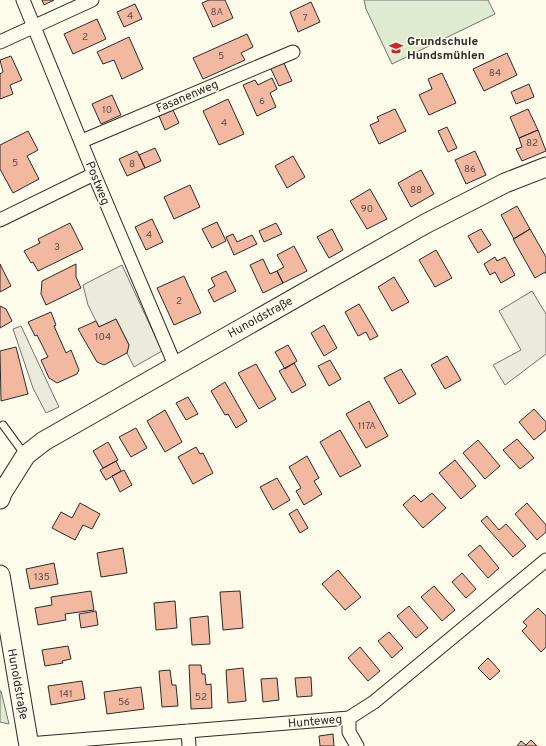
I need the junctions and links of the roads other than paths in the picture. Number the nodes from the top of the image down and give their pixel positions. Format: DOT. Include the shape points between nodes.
graph roads {
  1 [pos="23,0"];
  2 [pos="92,0"];
  3 [pos="34,27"];
  4 [pos="0,42"];
  5 [pos="293,52"];
  6 [pos="82,141"];
  7 [pos="546,167"];
  8 [pos="94,174"];
  9 [pos="0,220"];
  10 [pos="175,365"];
  11 [pos="3,424"];
  12 [pos="26,455"];
  13 [pos="1,494"];
  14 [pos="546,560"];
  15 [pos="0,575"];
  16 [pos="349,718"];
  17 [pos="188,731"];
  18 [pos="26,744"];
  19 [pos="189,746"];
  20 [pos="357,746"];
  1 -- 3 [label="street, Postweg"];
  2 -- 3 [label="street"];
  3 -- 4 [label="street"];
  3 -- 6 [label="street, Postweg"];
  5 -- 6 [label="street, Fasanenweg"];
  6 -- 8 [label="street, Postweg"];
  7 -- 10 [label="street, Hunoldstraße" via="505,183 455,208"];
  8 -- 9 [label="street"];
  8 -- 10 [label="street, Postweg"];
  10 -- 12 [label="street, Hunoldstraße" via="44,441"];
  11 -- 12 [label="lane"];
  12 -- 13 [label="street, Hunoldstraße"];
  14 -- 16 [label="street, Hunteweg" via="374,702"];
  15 -- 18 [label="street, Hunoldstraße"];
  16 -- 17 [label="street, Hunteweg"];
  16 -- 20 [label="street" via="349,732"];
  17 -- 18 [label="street, Hunteweg"];
  17 -- 19 [label="street"];
}
